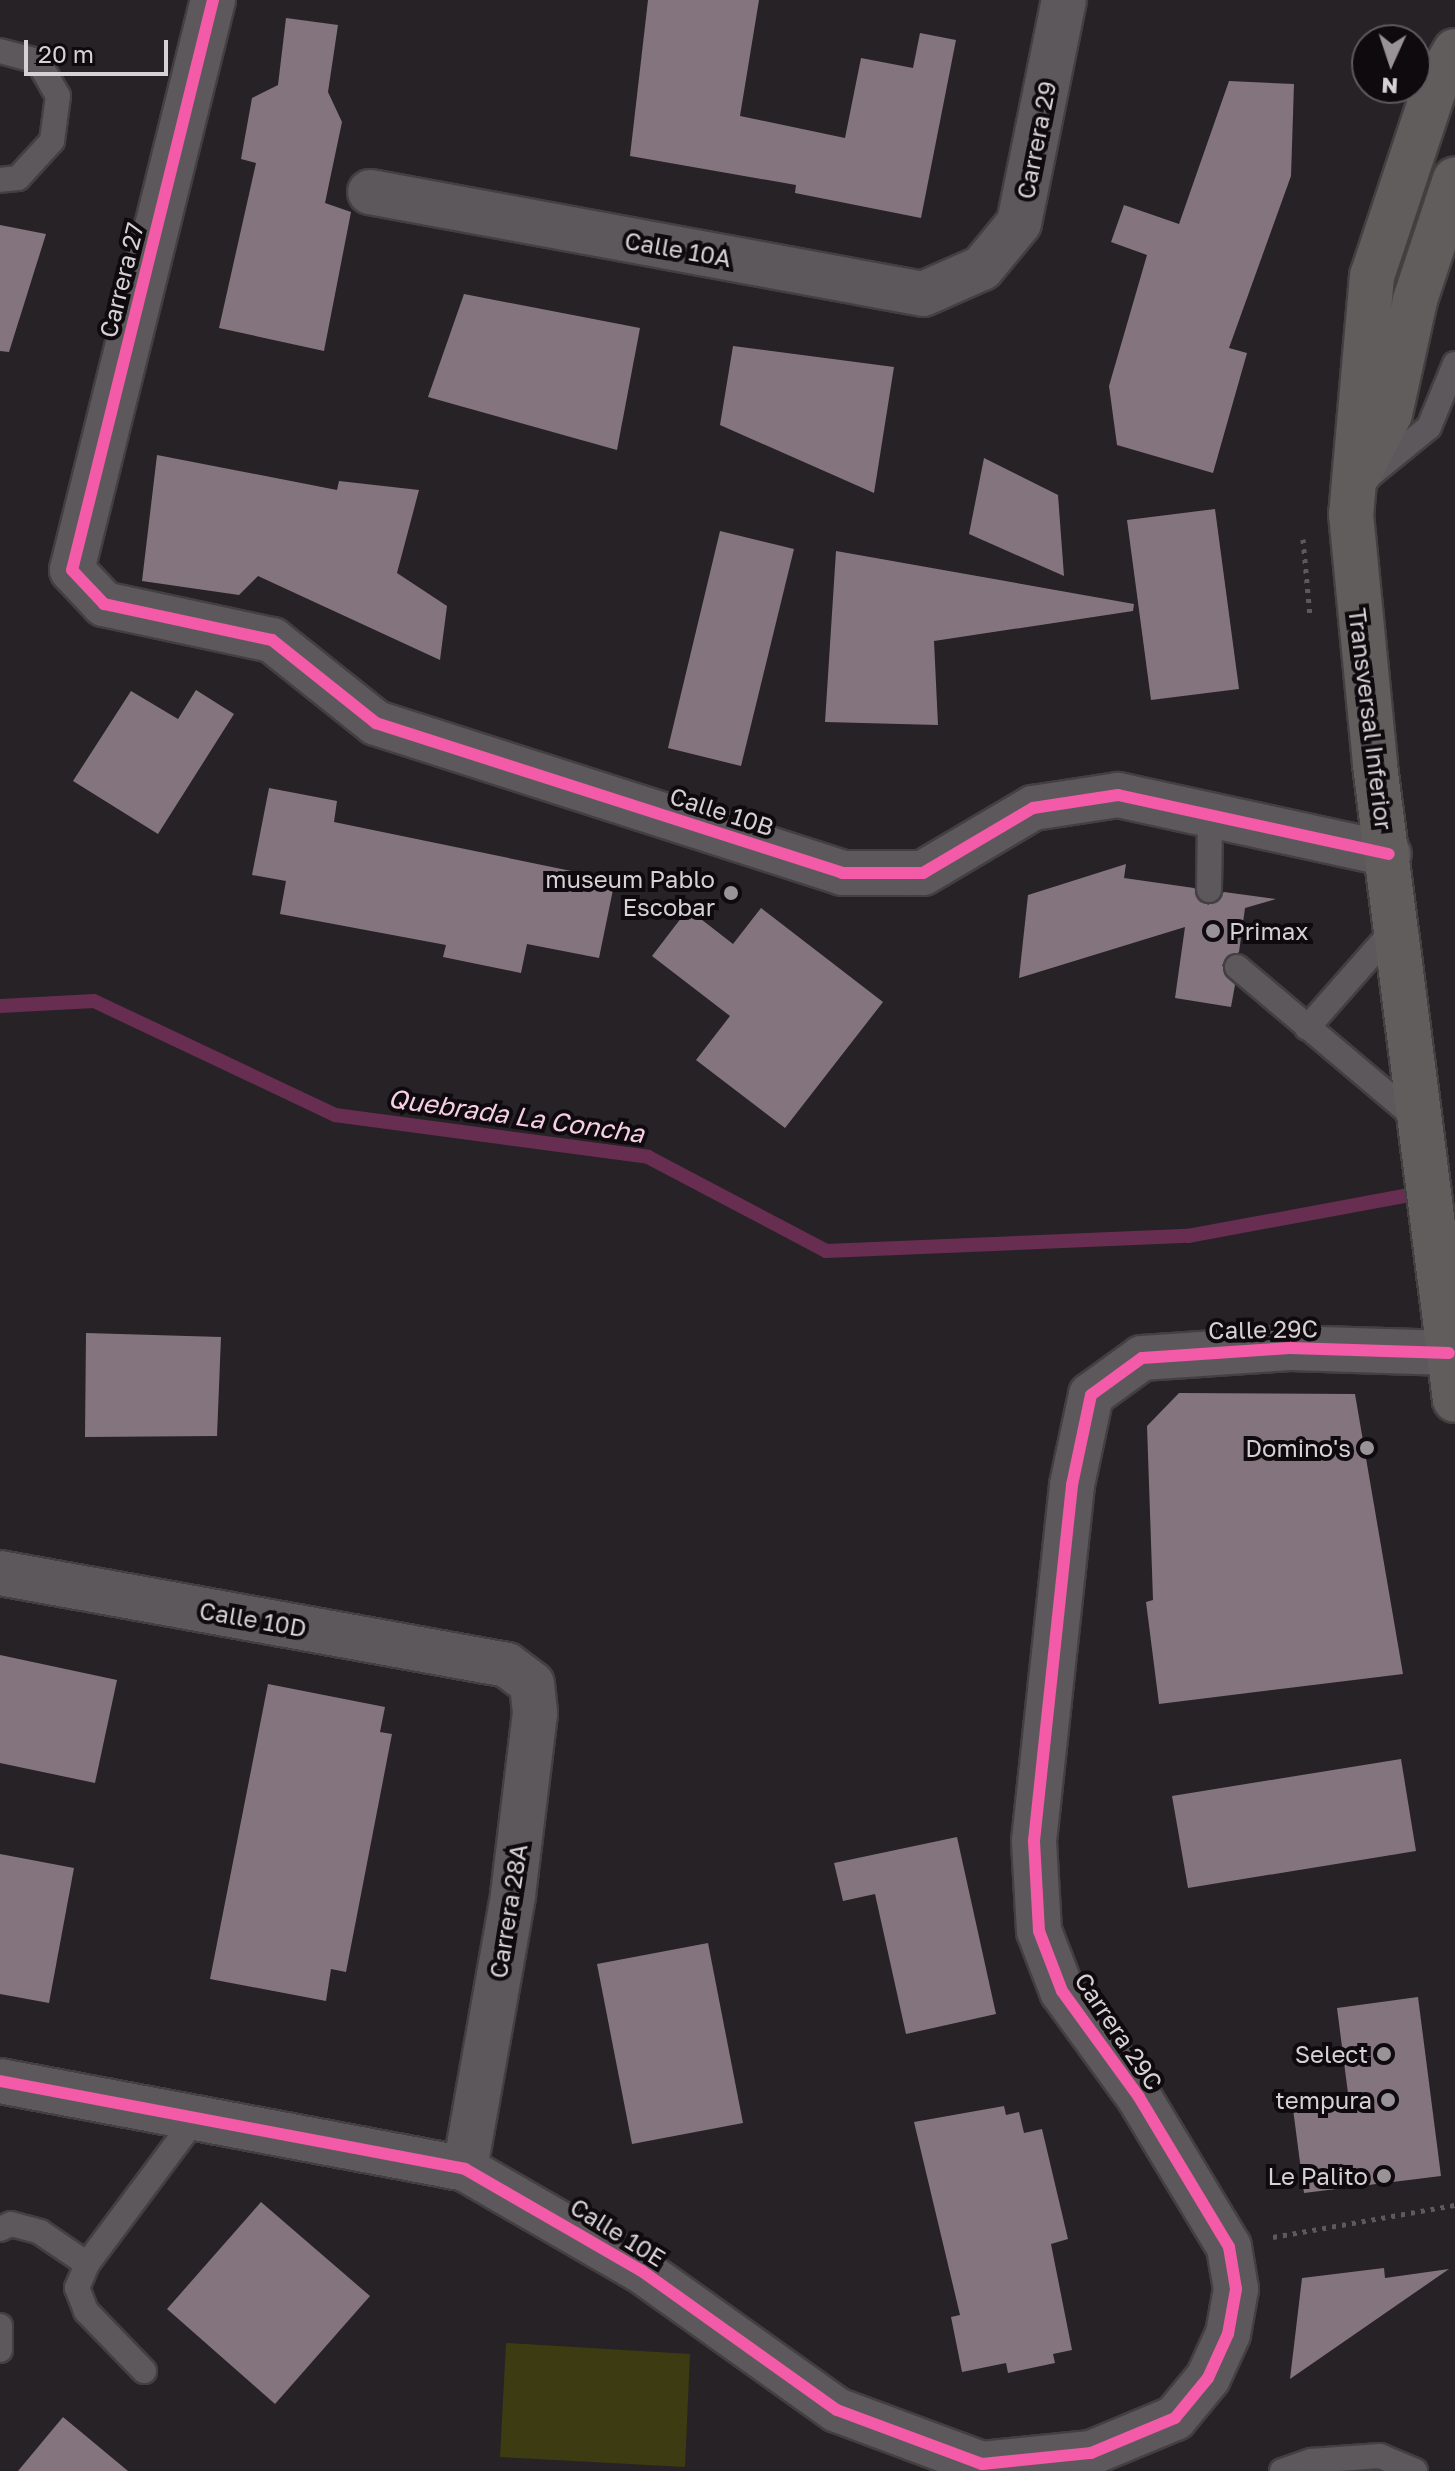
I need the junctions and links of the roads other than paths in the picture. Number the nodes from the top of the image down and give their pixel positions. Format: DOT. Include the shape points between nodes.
graph roads {
  1 [pos="213,0"];
  2 [pos="1064,0"];
  3 [pos="0,51"];
  4 [pos="1455,51"];
  5 [pos="0,180"];
  6 [pos="370,192"];
  7 [pos="1452,199"];
  8 [pos="982,268"];
  9 [pos="1455,364"];
  10 [pos="1351,488"];
  11 [pos="72,570"];
  12 [pos="1210,814"];
  13 [pos="1389,854"];
  14 [pos="1209,890"];
  15 [pos="1395,928"];
  16 [pos="1237,967"];
  17 [pos="1307,1028"];
  18 [pos="1420,1121"];
  19 [pos="1449,1353"];
  20 [pos="1091,1395"];
  21 [pos="1455,1400"];
  22 [pos="0,1573"];
  23 [pos="507,1665"];
  24 [pos="0,2081"];
  25 [pos="198,2115"];
  26 [pos="465,2169"];
  27 [pos="0,2229"];
  28 [pos="87,2264"];
  29 [pos="0,2326"];
  30 [pos="0,2350"];
  31 [pos="144,2371"];
  32 [pos="1175,2418"];
  33 [pos="1282,2471"];
  34 [pos="1415,2471"];
  1 -- 11 [label="street, Carrera 27"];
  2 -- 8 [label="street, Carrera 29" via="1019,223"];
  3 -- 5 [label="lane" via="38,61 58,96 52,141 18,178"];
  4 -- 10 [label="main road, Transversal Inferior" via="1436,84 1372,276"];
  6 -- 8 [label="street, Calle 10A" via="923,294"];
  7 -- 10 [label="main road" via="1390,414"];
  9 -- 10 [label="lane" via="1429,427 1399,458"];
  10 -- 13 [label="main road, Transversal Inferior" via="1352,568"];
  11 -- 12 [label="street, Calle 10B" via="104,604 272,640 376,723 842,873 923,873 1033,808 1118,795"];
  12 -- 13 [label="street, Calle 10B"];
  12 -- 14 [label="lane"];
  13 -- 15 [label="main road, Transversal Inferior"];
  15 -- 17 [label="lane"];
  15 -- 18 [label="main road, Transversal Inferior"];
  16 -- 17 [label="lane"];
  17 -- 18 [label="lane"];
  18 -- 19 [label="main road, Transversal Inferior"];
  19 -- 20 [label="street, Calle 29C" via="1290,1348 1142,1358"];
  19 -- 21 [label="main road, Transversal Inferior"];
  20 -- 32 [label="street, Carrera 29C" via="1072,1485 1034,1841 1039,1931 1062,1991 1139,2097 1229,2247 1236,2289 1228,2334 1208,2378"];
  22 -- 23 [label="street, Calle 10D"];
  23 -- 26 [label="street, Carrera 28A" via="532,1684 535,1713 513,1896"];
  24 -- 25 [label="street, Calle 10E"];
  25 -- 26 [label="street, Calle 10E"];
  25 -- 28 [label="lane"];
  26 -- 32 [label="street, Calle 10E" via="642,2271 837,2410 982,2464 1091,2453"];
  27 -- 28 [label="lane" via="11,2224 40,2232"];
  28 -- 31 [label="lane" via="77,2288 86,2311"];
  29 -- 30 [label="lane"];
  33 -- 34 [label="lane" via="1311,2461 1380,2456"];
}
